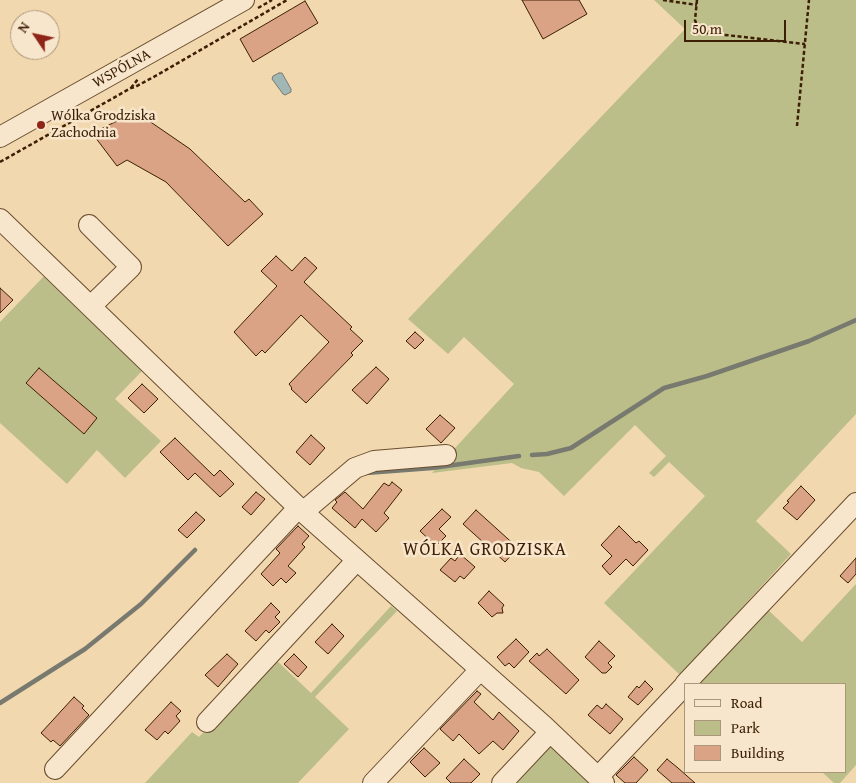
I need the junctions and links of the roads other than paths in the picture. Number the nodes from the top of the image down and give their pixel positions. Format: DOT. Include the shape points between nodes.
graph roads {
  1 [pos="244,0"];
  2 [pos="0,137"];
  3 [pos="0,219"];
  4 [pos="89,225"];
  5 [pos="91,306"];
  6 [pos="446,455"];
  7 [pos="856,502"];
  8 [pos="301,509"];
  9 [pos="357,560"];
  10 [pos="480,670"];
  11 [pos="687,683"];
  12 [pos="684,686"];
  13 [pos="207,722"];
  14 [pos="550,732"];
  15 [pos="55,769"];
  16 [pos="601,780"];
  17 [pos="373,783"];
  18 [pos="502,783"];
  1 -- 2 [label="street, WSPÓLNA"];
  3 -- 5 [label="street"];
  4 -- 5 [label="street" via="131,268"];
  5 -- 8 [label="street"];
  6 -- 8 [label="street" via="374,461 355,468"];
  7 -- 11 [label="street"];
  8 -- 9 [label="street"];
  8 -- 15 [label="street"];
  9 -- 10 [label="street"];
  9 -- 13 [label="street"];
  10 -- 14 [label="street"];
  10 -- 17 [label="street"];
  12 -- 16 [label="street"];
  14 -- 16 [label="street"];
  14 -- 18 [label="street"];
}
